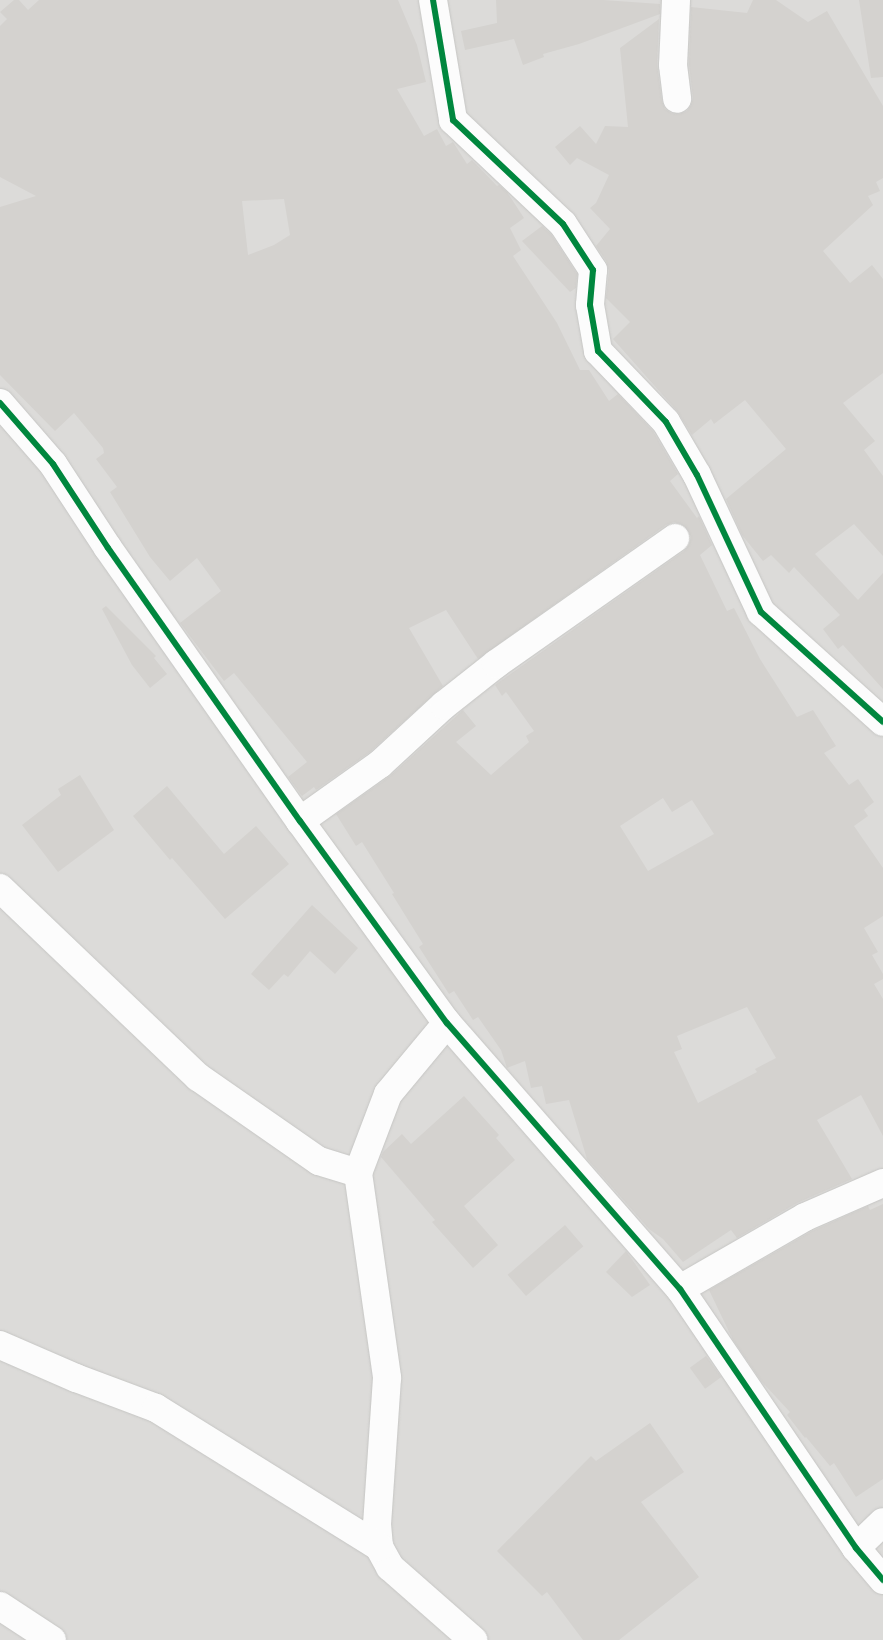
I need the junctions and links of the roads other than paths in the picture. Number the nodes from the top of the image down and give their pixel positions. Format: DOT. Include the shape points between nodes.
graph roads {
  1 [pos="433,0"];
  2 [pos="676,0"];
  3 [pos="676,99"];
  4 [pos="0,403"];
  5 [pos="675,538"];
  6 [pos="883,722"];
  7 [pos="300,821"];
  8 [pos="0,888"];
  9 [pos="447,1023"];
  10 [pos="358,1173"];
  11 [pos="883,1183"];
  12 [pos="680,1289"];
  13 [pos="0,1345"];
  14 [pos="883,1522"];
  15 [pos="379,1547"];
  16 [pos="856,1548"];
  17 [pos="883,1580"];
  18 [pos="0,1606"];
  19 [pos="52,1640"];
  20 [pos="472,1640"];
  1 -- 6 [label="street" via="453,120 563,224 593,270 590,305 598,351 666,422 697,475 761,612"];
  2 -- 3 [label="street" via="673,56"];
  4 -- 7 [label="street" via="53,464 113,556"];
  5 -- 7 [label="street" via="496,664 444,705 380,764"];
  7 -- 9 [label="street"];
  8 -- 10 [label="street" via="198,1077 319,1161"];
  9 -- 10 [label="street" via="388,1094"];
  9 -- 12 [label="street"];
  10 -- 15 [label="street" via="387,1378 377,1524"];
  11 -- 12 [label="street" via="805,1217"];
  12 -- 16 [label="street"];
  13 -- 15 [label="street" via="156,1408"];
  14 -- 16 [label="street"];
  15 -- 20 [label="street" via="390,1567"];
  16 -- 17 [label="street"];
  18 -- 19 [label="street"];
}
